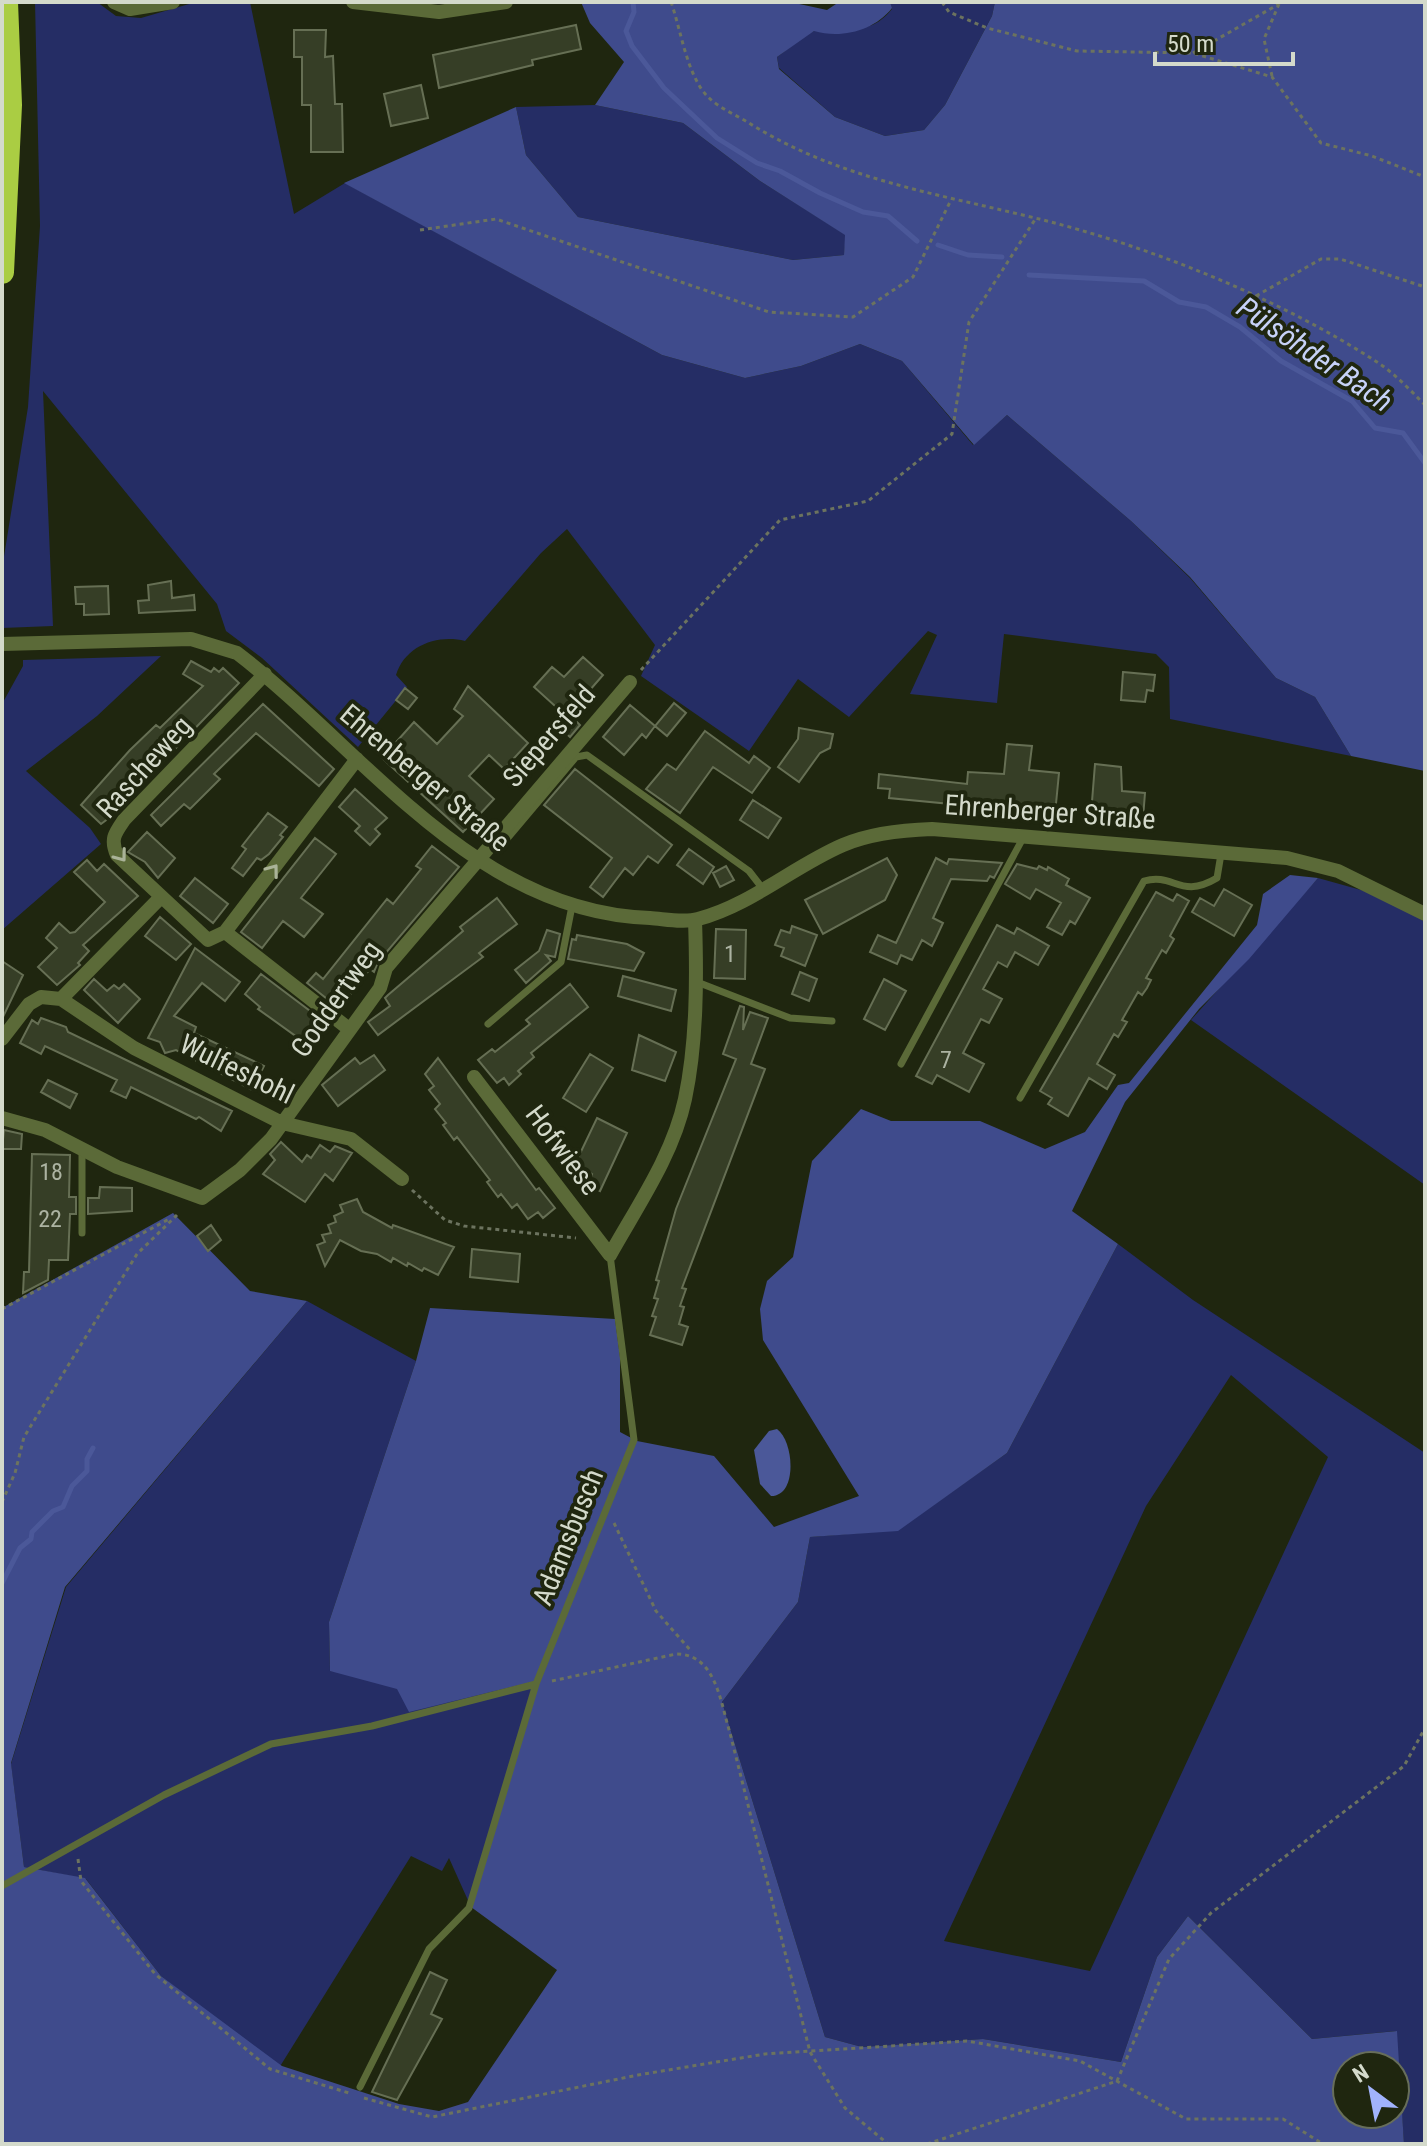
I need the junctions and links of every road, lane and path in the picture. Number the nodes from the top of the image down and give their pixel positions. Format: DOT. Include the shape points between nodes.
graph roads {
  1 [pos="6,2"];
  2 [pos="114,2"];
  3 [pos="173,2"];
  4 [pos="353,2"];
  5 [pos="506,2"];
  6 [pos="671,2"];
  7 [pos="942,2"];
  8 [pos="1193,53"];
  9 [pos="1272,77"];
  10 [pos="1425,177"];
  11 [pos="951,200"];
  12 [pos="1036,218"];
  13 [pos="420,230"];
  14 [pos="2,272"];
  15 [pos="1425,287"];
  16 [pos="1256,296"];
  17 [pos="1425,405"];
  18 [pos="2,644"];
  19 [pos="265,674"];
  20 [pos="630,682"];
  21 [pos="357,759"];
  22 [pos="1024,836"];
  23 [pos="1222,851"];
  24 [pos="476,860"];
  25 [pos="763,889"];
  26 [pos="160,898"];
  27 [pos="572,906"];
  28 [pos="1425,914"];
  29 [pos="695,920"];
  30 [pos="225,932"];
  31 [pos="697,981"];
  32 [pos="61,999"];
  33 [pos="832,1021"];
  34 [pos="488,1024"];
  35 [pos="349,1029"];
  36 [pos="2,1039"];
  37 [pos="901,1064"];
  38 [pos="474,1077"];
  39 [pos="1020,1098"];
  40 [pos="2,1118"];
  41 [pos="282,1123"];
  42 [pos="82,1149"];
  43 [pos="402,1179"];
  44 [pos="82,1233"];
  45 [pos="610,1255"];
  46 [pos="2,1309"];
  47 [pos="2,1502"];
  48 [pos="607,1508"];
  49 [pos="693,1654"];
  50 [pos="536,1684"];
  51 [pos="1425,1728"];
  52 [pos="2,1886"];
  53 [pos="810,2052"];
  54 [pos="765,2054"];
  55 [pos="1117,2081"];
  56 [pos="360,2087"];
  57 [pos="887,2143"];
  58 [pos="927,2144"];
  59 [pos="1323,2144"];
  1 -- 14 [label="highway" via="10,119"];
  2 -- 3 [label="street" via="130,9"];
  4 -- 5 [label="street" via="439,12"];
  6 -- 11 [label="path" via="699,86 710,99 836,169"];
  7 -- 8 [label="path" via="949,12 987,28 1077,51"];
  8 -- 9 [label="path"];
  8 -- 9 [label="path" via="1279,4 1264,39"];
  9 -- 10 [label="path" via="1321,143"];
  11 -- 12 [label="path"];
  11 -- 13 [label="path" via="913,277 853,317 769,312 496,219"];
  12 -- 16 [label="path" via="1161,256"];
  12 -- 20 [label="path" via="969,322 952,434 868,501 780,520"];
  15 -- 16 [label="path" via="1340,259 1321,259"];
  16 -- 17 [label="path" via="1382,365"];
  18 -- 19 [label="street, Ehrenberger Straße" via="191,639 237,653"];
  19 -- 21 [label="street, Ehrenberger Straße"];
  19 -- 26 [label="street, Rascheweg, one-way" via="113,836 117,855"];
  20 -- 24 [label="street, Siepersfeld"];
  21 -- 24 [label="street, Ehrenberger Straße"];
  30 -- 21 [label="street, one-way"];
  22 -- 23 [label="street, Ehrenberger Straße"];
  22 -- 25 [label="street, Ehrenberger Straße" via="932,829 877,834 823,854"];
  22 -- 37 [label="lane"];
  23 -- 28 [label="street, Ehrenberger Straße" via="1287,858 1338,871"];
  23 -- 39 [label="lane" via="1217,878 1203,886 1187,889 1155,877 1144,881"];
  24 -- 25 [label="lane" via="506,840 582,754 749,871"];
  24 -- 27 [label="street, Ehrenberger Straße" via="527,889"];
  24 -- 35 [label="street, Goddertweg" via="386,968 380,988"];
  25 -- 29 [label="street, Ehrenberger Straße"];
  26 -- 30 [label="street, Rascheweg" via="208,940"];
  26 -- 32 [label="street"];
  27 -- 29 [label="street, Ehrenberger Straße" via="627,918"];
  27 -- 34 [label="lane" via="561,962"];
  29 -- 31 [label="street"];
  30 -- 35 [label="street, Rascheweg"];
  31 -- 33 [label="lane" via="790,1018"];
  31 -- 45 [label="street" via="685,1099 666,1154"];
  32 -- 36 [label="street" via="41,997 29,1004"];
  32 -- 41 [label="street, Wulfeshohl" via="134,1048"];
  35 -- 41 [label="street, Goddertweg"];
  38 -- 45 [label="street, Hofwiese"];
  40 -- 42 [label="street" via="45,1130"];
  41 -- 42 [label="street, Goddertweg" via="240,1170 202,1198"];
  41 -- 43 [label="street, Wulfeshohl" via="351,1139"];
  42 -- 44 [label="lane"];
  43 -- 45 [label="path" via="445,1220 575,1237"];
  45 -- 48 [label="lane, Adamsbusch" via="634,1440"];
  46 -- 47 [label="path" via="177,1215 137,1254 24,1437"];
  48 -- 49 [label="path" via="656,1611"];
  48 -- 50 [label="lane, Adamsbusch"];
  49 -- 50 [label="path"];
  49 -- 53 [label="path" via="714,1681 730,1733"];
  50 -- 52 [label="lane" via="372,1726 271,1744 164,1795"];
  50 -- 56 [label="lane, Adamsbusch" via="469,1908 429,1949"];
  51 -- 55 [label="path" via="1404,1766 1211,1913 1169,1959"];
  53 -- 54 [label="path"];
  53 -- 55 [label="path" via="967,2041 1080,2061"];
  53 -- 57 [label="path" via="845,2108"];
  55 -- 58 [label="path"];
  55 -- 59 [label="path" via="1186,2119 1283,2119"];
}
